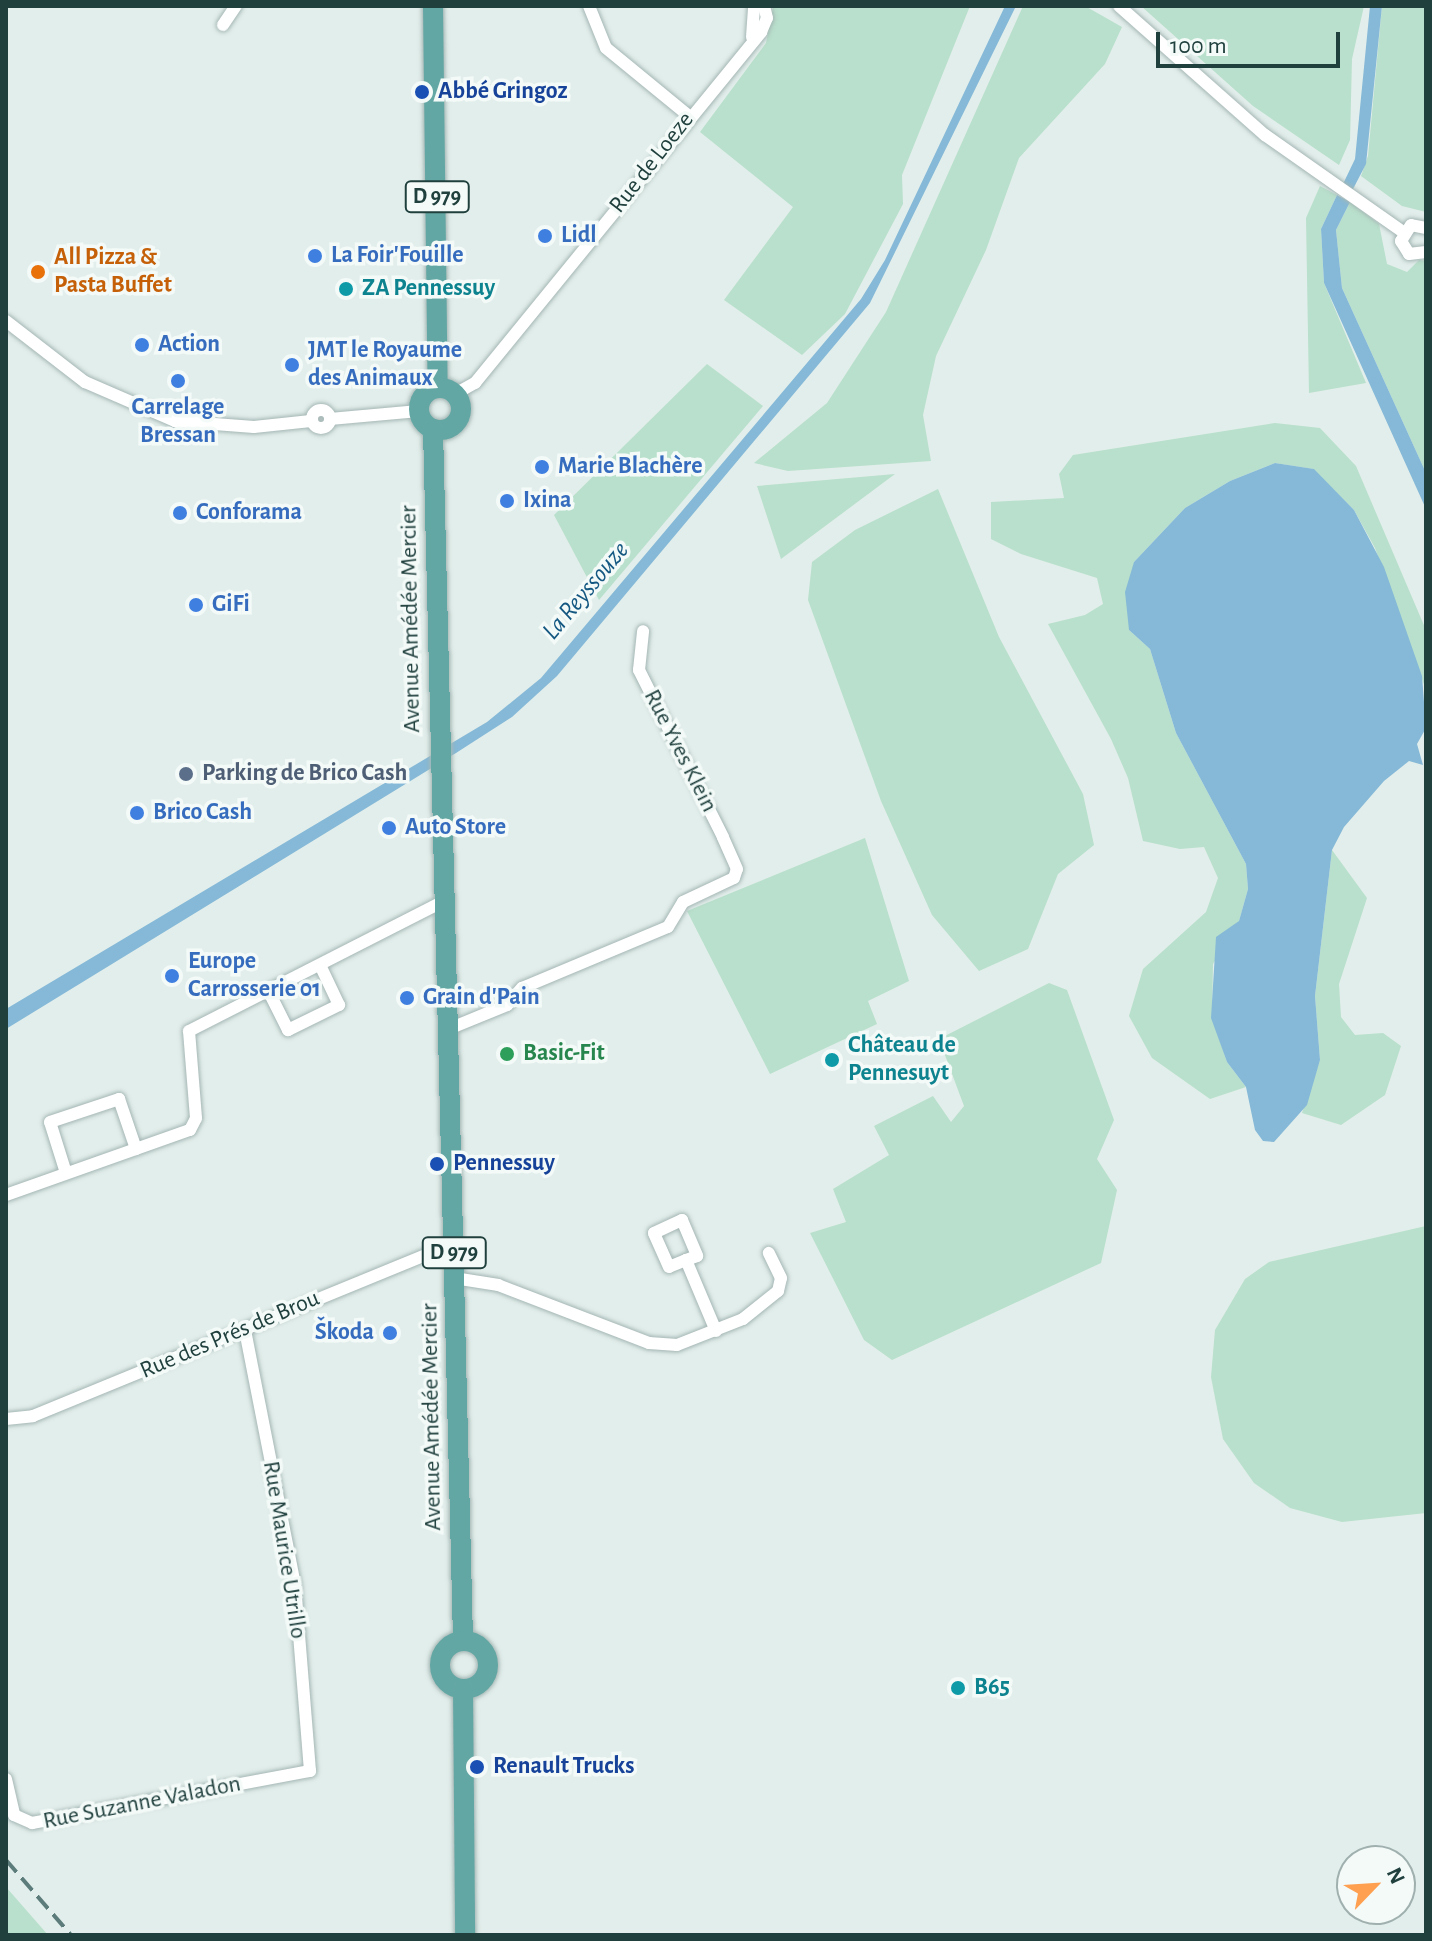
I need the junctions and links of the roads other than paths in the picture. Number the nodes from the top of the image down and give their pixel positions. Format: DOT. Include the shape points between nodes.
graph roads {
  1 [pos="236,6"];
  2 [pos="433,6"];
  3 [pos="589,6"];
  4 [pos="754,6"];
  5 [pos="764,6"];
  6 [pos="1119,6"];
  7 [pos="223,25"];
  8 [pos="752,37"];
  9 [pos="689,116"];
  10 [pos="1426,228"];
  11 [pos="1403,232"];
  12 [pos="1426,252"];
  13 [pos="6,321"];
  14 [pos="446,391"];
  15 [pos="419,411"];
  16 [pos="440,430"];
  17 [pos="643,631"];
  18 [pos="448,899"];
  19 [pos="320,965"];
  20 [pos="268,990"];
  21 [pos="451,1028"];
  22 [pos="136,1149"];
  23 [pos="66,1173"];
  24 [pos="6,1195"];
  25 [pos="453,1244"];
  26 [pos="769,1253"];
  27 [pos="686,1260"];
  28 [pos="454,1278"];
  29 [pos="245,1330"];
  30 [pos="716,1331"];
  31 [pos="6,1419"];
  32 [pos="463,1641"];
  33 [pos="463,1689"];
  34 [pos="310,1771"];
  35 [pos="6,1779"];
  36 [pos="465,1935"];
  1 -- 7 [label="street"];
  2 -- 14 [label="main road, D 979"];
  3 -- 9 [label="street" via="606,48"];
  4 -- 8 [label="street"];
  5 -- 8 [label="street, Rue de Loeze" via="766,26"];
  6 -- 11 [label="street" via="1265,135"];
  8 -- 9 [label="street, Rue de Loeze"];
  9 -- 14 [label="street, Rue de Loeze" via="475,383"];
  10 -- 11 [label="street" via="1417,224"];
  11 -- 12 [label="street" via="1405,251"];
  13 -- 15 [label="street" via="85,382 175,421 254,427 311,421 320,410 330,419"];
  14 -- 15 [label="main road" via="426,393"];
  14 -- 16 [label="main road, Avenue Amédée Mercier" via="461,414"];
  15 -- 16 [label="main road"];
  16 -- 18 [label="main road, Avenue Amédée Mercier / D 979"];
  17 -- 21 [label="street, Rue Yves Klein" via="639,670 737,869 734,878 683,902 668,927 522,988 507,1005"];
  18 -- 19 [label="street"];
  18 -- 21 [label="main road, Avenue Amédée Mercier / D 979"];
  19 -- 20 [label="street"];
  19 -- 20 [label="street" via="339,1005 288,1030"];
  20 -- 22 [label="street" via="189,1031 194,1126"];
  21 -- 25 [label="main road, Avenue Amédée Mercier / D 979"];
  22 -- 23 [label="street"];
  22 -- 23 [label="street" via="119,1099 50,1122"];
  23 -- 24 [label="street"];
  25 -- 28 [label="main road, Avenue Amédée Mercier / D 979"];
  25 -- 29 [label="street, Rue des Prés de Brou"];
  26 -- 30 [label="street" via="781,1278 778,1291 743,1319"];
  27 -- 30 [label="street"];
  28 -- 30 [label="street" via="498,1285 649,1343 677,1345"];
  28 -- 32 [label="main road, Avenue Amédée Mercier / D 979"];
  29 -- 31 [label="street, Rue des Prés de Brou" via="33,1416"];
  29 -- 34 [label="street, Rue Maurice Utrillo" via="295,1585"];
  32 -- 33 [label="main road" via="448,1647 440,1669 448,1683"];
  32 -- 33 [label="main road" via="481,1648 488,1666 481,1683"];
  33 -- 36 [label="main road"];
  34 -- 35 [label="street, Rue Suzanne Valadon" via="32,1823 14,1815"];
}
